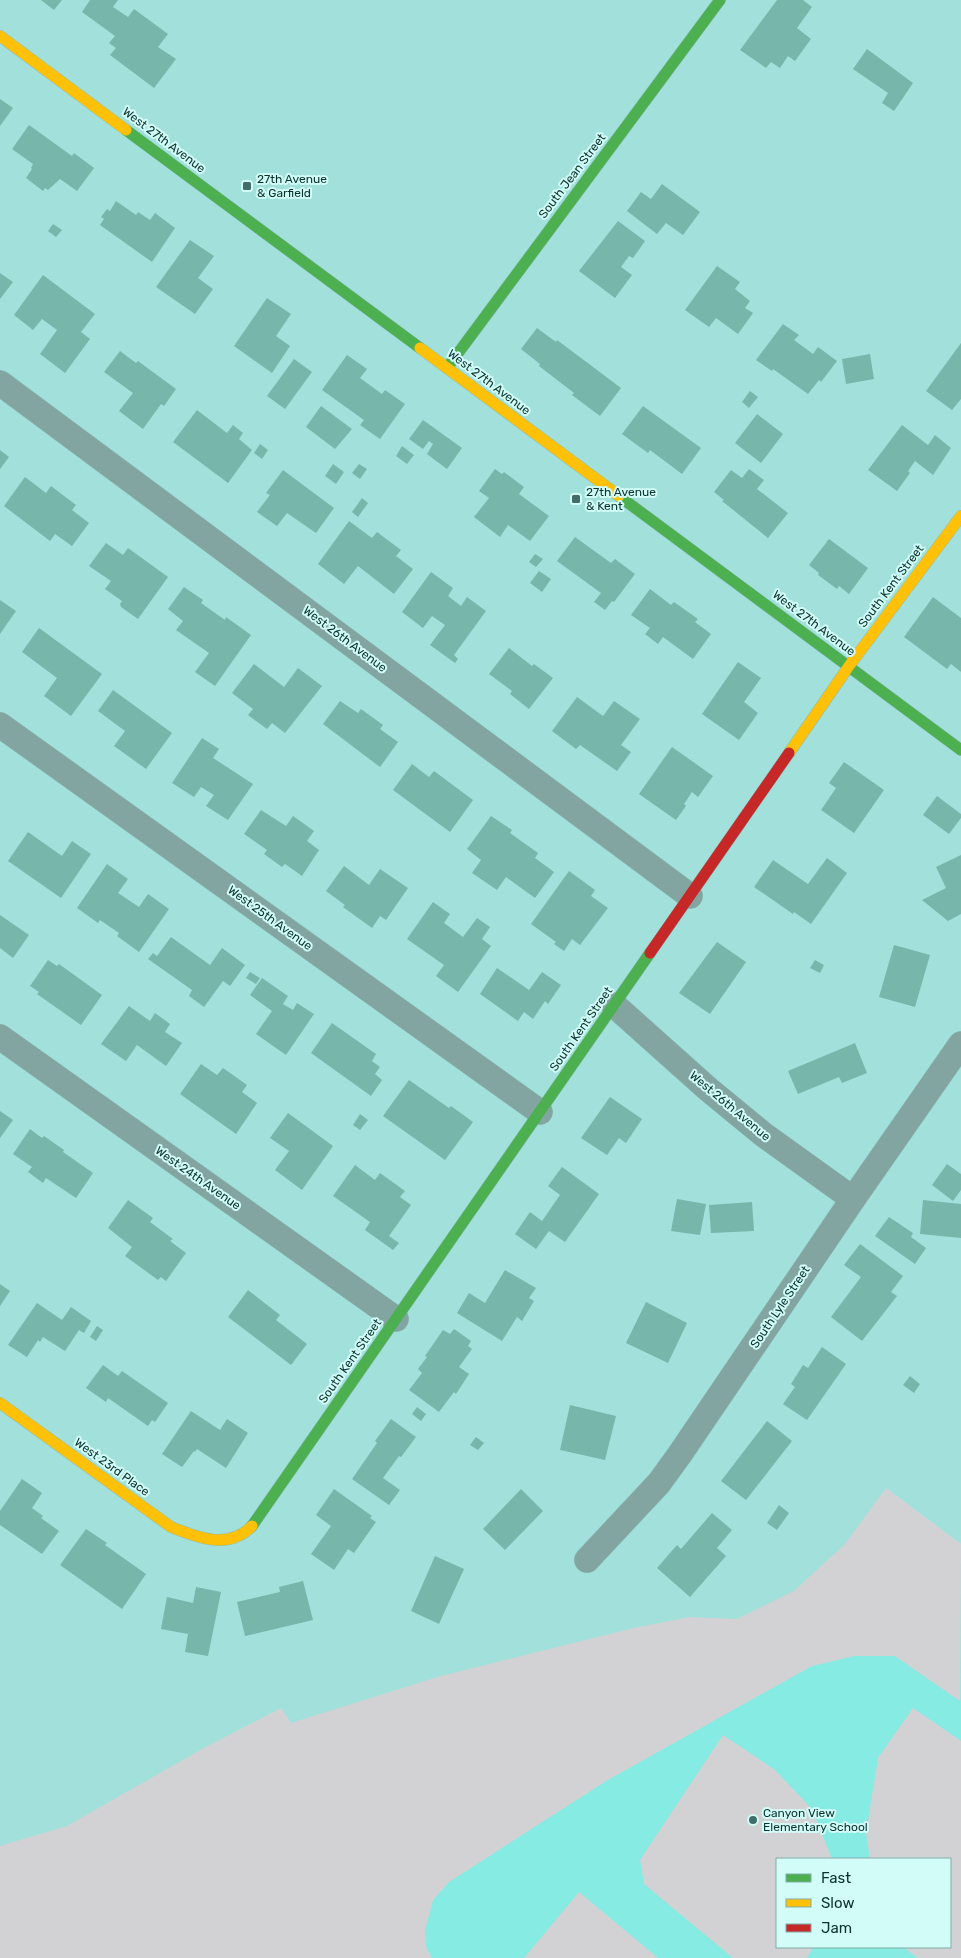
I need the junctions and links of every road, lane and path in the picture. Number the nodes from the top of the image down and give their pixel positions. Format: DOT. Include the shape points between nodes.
graph roads {
  1 [pos="720,0"];
  2 [pos="0,36"];
  3 [pos="447,368"];
  4 [pos="0,383"];
  5 [pos="961,516"];
  6 [pos="849,666"];
  7 [pos="0,725"];
  8 [pos="961,750"];
  9 [pos="690,896"];
  10 [pos="614,1005"];
  11 [pos="0,1037"];
  12 [pos="961,1044"];
  13 [pos="540,1112"];
  14 [pos="853,1199"];
  15 [pos="396,1319"];
  16 [pos="0,1403"];
  17 [pos="214,1541"];
  18 [pos="587,1560"];
  1 -- 3 [label="street, South Jean Street"];
  2 -- 3 [label="street, West 27th Avenue"];
  3 -- 6 [label="street, West 27th Avenue"];
  4 -- 9 [label="street, West 26th Avenue"];
  5 -- 6 [label="street, South Kent Street"];
  6 -- 8 [label="street, West 27th Avenue"];
  6 -- 9 [label="street, South Kent Street"];
  7 -- 13 [label="street, West 25th Avenue"];
  9 -- 10 [label="street, South Kent Street"];
  10 -- 13 [label="street, South Kent Street"];
  10 -- 14 [label="street, West 26th Avenue" via="764,1135"];
  11 -- 15 [label="street, West 24th Avenue"];
  12 -- 14 [label="street, South Lyle Street"];
  13 -- 15 [label="street, South Kent Street"];
  14 -- 18 [label="street, South Lyle Street" via="680,1454 658,1483"];
  15 -- 17 [label="street, South Kent Street" via="260,1515 245,1533 232,1539"];
  16 -- 17 [label="street, West 23rd Place" via="171,1527"];
}
